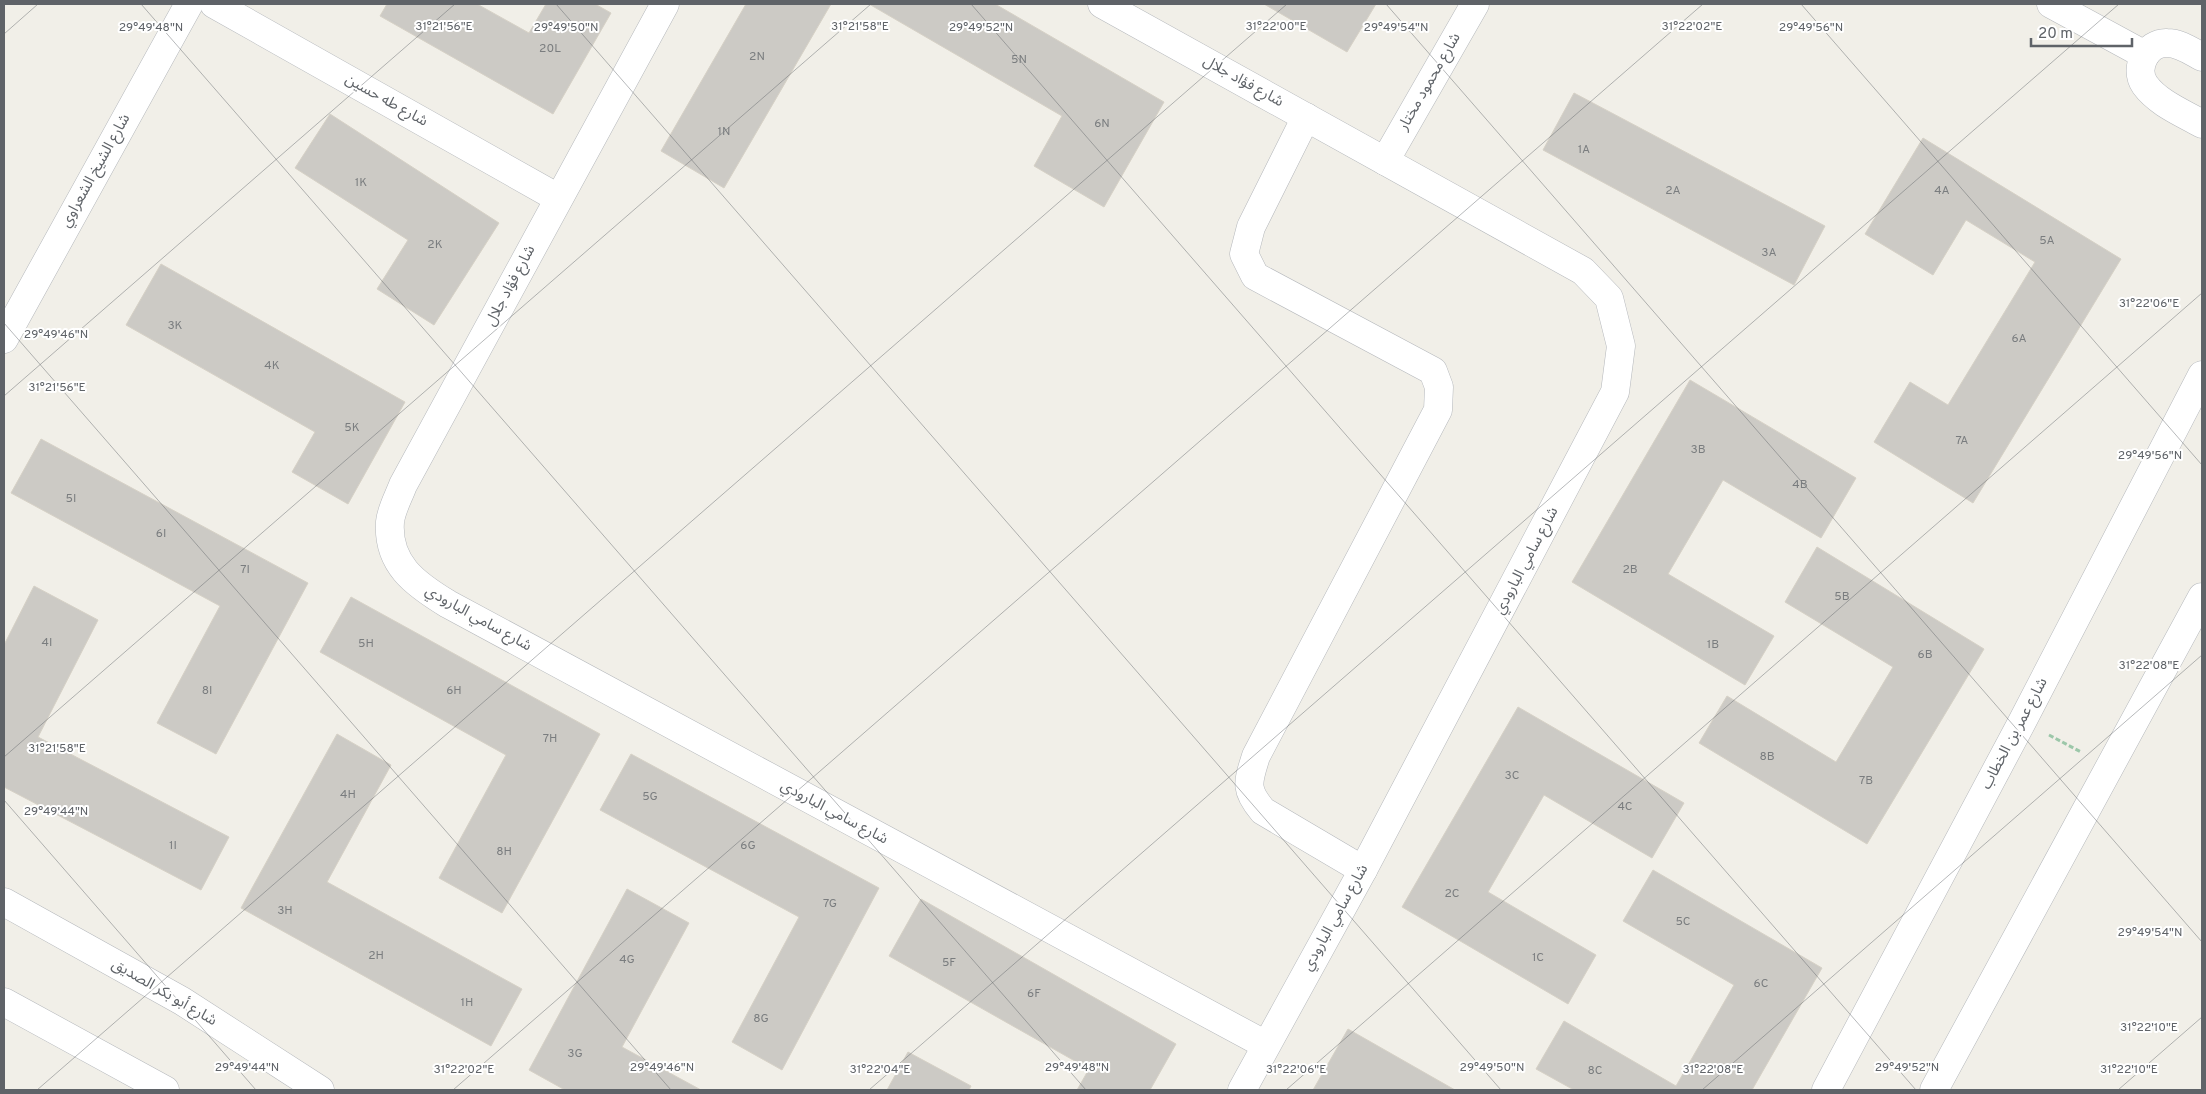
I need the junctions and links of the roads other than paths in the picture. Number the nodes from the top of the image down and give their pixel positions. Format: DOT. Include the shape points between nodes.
graph roads {
  1 [pos="189,4"];
  2 [pos="214,4"];
  3 [pos="665,4"];
  4 [pos="1102,4"];
  5 [pos="1475,4"];
  6 [pos="2051,4"];
  7 [pos="2145,55"];
  8 [pos="2202,57"];
  9 [pos="1306,117"];
  10 [pos="2202,124"];
  11 [pos="1385,161"];
  12 [pos="558,198"];
  13 [pos="4,339"];
  14 [pos="2202,375"];
  15 [pos="406,575"];
  16 [pos="2202,597"];
  17 [pos="1363,870"];
  18 [pos="4,902"];
  19 [pos="4,1002"];
  20 [pos="1266,1045"];
  21 [pos="165,1090"];
  22 [pos="320,1090"];
  23 [pos="1242,1090"];
  24 [pos="1826,1090"];
  25 [pos="1934,1090"];
  1 -- 13 [label="street, شارع الشيخ الشعراوي"];
  2 -- 12 [label="street, شارع طه حسين"];
  3 -- 12 [label="street, شارع فؤاد جلال"];
  4 -- 9 [label="street, شارع فؤاد جلال"];
  5 -- 11 [label="street, شارع محمود مختار"];
  6 -- 7 [label="street"];
  7 -- 8 [label="street" via="2153,46 2165,42 2177,44"];
  7 -- 10 [label="street" via="2141,64 2144,83 2157,98"];
  9 -- 11 [label="street, شارع فؤاد جلال"];
  9 -- 17 [label="street" via="1251,227 1244,254 1255,276 1433,371 1439,387 1438,410 1256,756 1248,782 1252,799 1263,811"];
  11 -- 17 [label="street, شارع سامي البارودي" via="1583,271 1609,298 1621,346 1615,392"];
  12 -- 15 [label="street, شارع فؤاد جلال" via="403,486 390,520 391,546"];
  14 -- 24 [label="street, شارع عمر بن الخطاب"];
  15 -- 20 [label="street, شارع سامي البارودي" via="448,604"];
  16 -- 25 [label="street"];
  17 -- 20 [label="street, شارع سامي البارودي"];
  18 -- 22 [label="street, شارع أبو بكر الصديق" via="182,1001"];
  19 -- 21 [label="street"];
  20 -- 23 [label="street, شارع سامي البارودي"];
}
